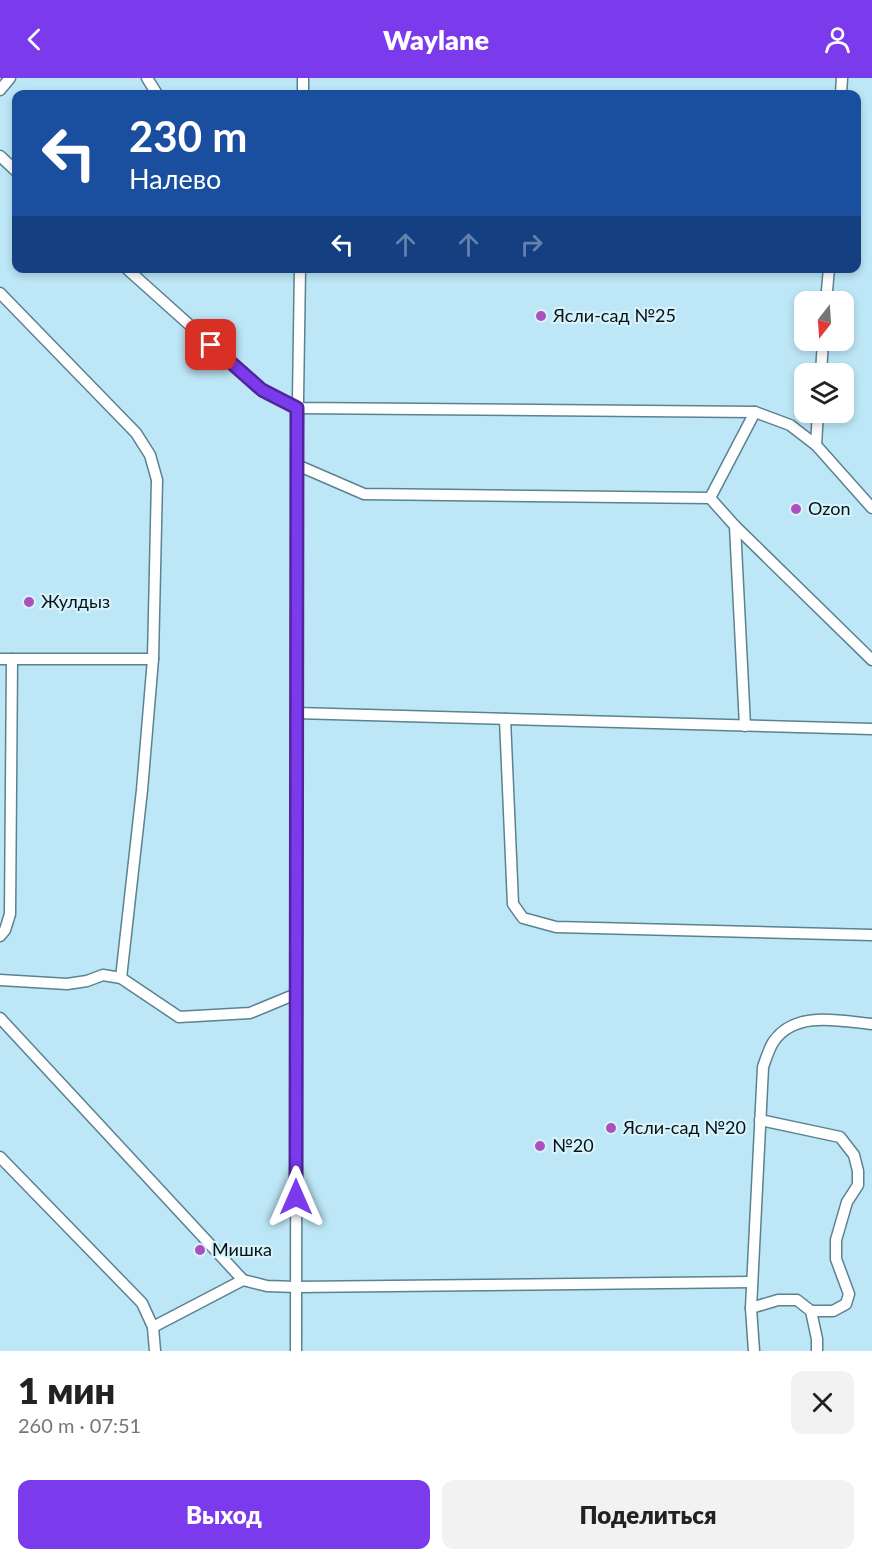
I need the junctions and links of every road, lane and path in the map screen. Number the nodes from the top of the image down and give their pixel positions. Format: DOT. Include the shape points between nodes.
graph roads {
  1 [pos="10,78"];
  2 [pos="0,90"];
  3 [pos="0,156"];
  4 [pos="12,167"];
  5 [pos="132,273"];
  6 [pos="300,273"];
  7 [pos="829,273"];
  8 [pos="827,291"];
  9 [pos="0,293"];
  10 [pos="297,408"];
  11 [pos="754,412"];
  12 [pos="817,423"];
  13 [pos="816,446"];
  14 [pos="297,465"];
  15 [pos="710,498"];
  16 [pos="872,508"];
  17 [pos="735,526"];
  18 [pos="0,659"];
  19 [pos="12,659"];
  20 [pos="153,659"];
  21 [pos="872,660"];
  22 [pos="297,713"];
  23 [pos="505,718"];
  24 [pos="745,726"];
  25 [pos="872,729"];
  26 [pos="872,935"];
  27 [pos="0,936"];
  28 [pos="121,978"];
  29 [pos="0,980"];
  30 [pos="296,994"];
  31 [pos="0,1018"];
  32 [pos="872,1024"];
  33 [pos="760,1120"];
  34 [pos="0,1157"];
  35 [pos="243,1280"];
  36 [pos="752,1282"];
  37 [pos="296,1287"];
  38 [pos="751,1308"];
  39 [pos="811,1311"];
  40 [pos="153,1327"];
  41 [pos="155,1351"];
  42 [pos="296,1351"];
  43 [pos="754,1351"];
  44 [pos="817,1351"];
  1 -- 2 [label="lane"];
  3 -- 4 [label="lane"];
  5 -- 10 [label="lane" via="262,390"];
  6 -- 10 [label="lane"];
  7 -- 8 [label="lane"];
  9 -- 20 [label="lane" via="136,433 150,455 157,480"];
  10 -- 11 [label="lane"];
  10 -- 14 [label="lane"];
  11 -- 13 [label="lane" via="790,424"];
  11 -- 15 [label="lane"];
  12 -- 13 [label="lane"];
  13 -- 16 [label="lane"];
  14 -- 15 [label="lane" via="364,494"];
  14 -- 22 [label="lane"];
  15 -- 17 [label="lane"];
  17 -- 21 [label="lane"];
  17 -- 24 [label="lane"];
  18 -- 19 [label="lane"];
  19 -- 20 [label="lane"];
  19 -- 27 [label="lane" via="10,914"];
  20 -- 28 [label="lane"];
  22 -- 23 [label="lane"];
  22 -- 30 [label="lane"];
  23 -- 24 [label="lane"];
  23 -- 26 [label="lane" via="513,904 523,918 556,927"];
  24 -- 25 [label="lane"];
  28 -- 29 [label="lane" via="103,975 67,984"];
  28 -- 30 [label="lane" via="179,1017 250,1013"];
  30 -- 37 [label="lane"];
  31 -- 35 [label="lane"];
  32 -- 33 [label="lane" via="825,1019 793,1023 774,1041 763,1067"];
  33 -- 36 [label="lane"];
  33 -- 39 [label="lane" via="840,1137 854,1155 858,1185 847,1202 836,1240 836,1259 849,1294 846,1304 832,1311"];
  34 -- 40 [label="lane" via="142,1303"];
  35 -- 37 [label="lane" via="267,1287"];
  35 -- 40 [label="lane"];
  36 -- 37 [label="lane"];
  36 -- 38 [label="lane"];
  37 -- 42 [label="lane"];
  38 -- 39 [label="lane" via="778,1300 797,1300"];
  38 -- 43 [label="lane"];
  39 -- 44 [label="lane"];
  40 -- 41 [label="lane"];
}
